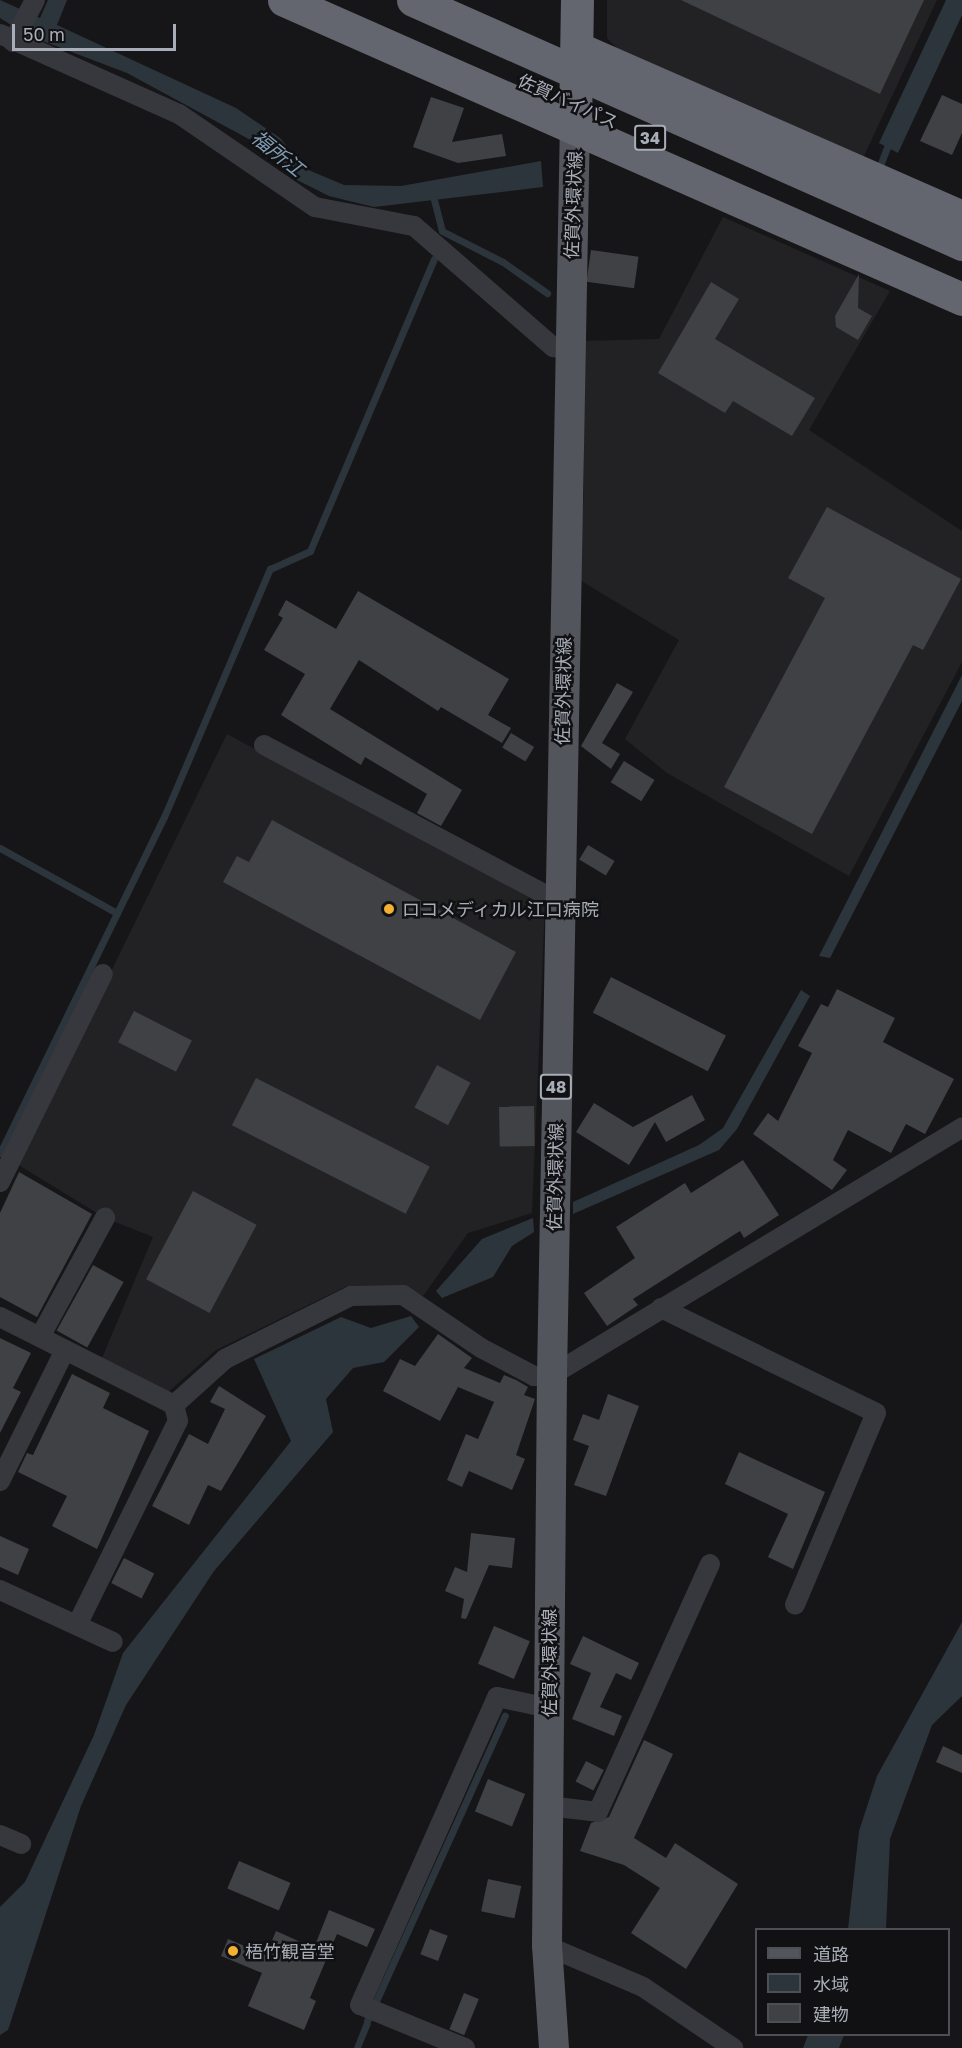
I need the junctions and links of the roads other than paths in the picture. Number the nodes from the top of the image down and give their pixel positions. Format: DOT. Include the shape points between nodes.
graph roads {
  1 [pos="284,0"];
  2 [pos="338,0"];
  3 [pos="413,0"];
  4 [pos="467,0"];
  5 [pos="577,0"];
  6 [pos="32,4"];
  7 [pos="7,38"];
  8 [pos="576,47"];
  9 [pos="575,126"];
  10 [pos="962,217"];
  11 [pos="962,244"];
  12 [pos="962,276"];
  13 [pos="962,299"];
  14 [pos="568,350"];
  15 [pos="264,745"];
  16 [pos="559,902"];
  17 [pos="103,974"];
  18 [pos="962,1128"];
  19 [pos="0,1182"];
  20 [pos="105,1218"];
  21 [pos="661,1308"];
  22 [pos="0,1317"];
  23 [pos="40,1337"];
  24 [pos="66,1350"];
  25 [pos="552,1375"];
  26 [pos="174,1405"];
  27 [pos="0,1481"];
  28 [pos="710,1564"];
  29 [pos="0,1590"];
  30 [pos="795,1605"];
  31 [pos="77,1625"];
  32 [pos="113,1641"];
  33 [pos="549,1708"];
  34 [pos="548,1806"];
  35 [pos="0,1835"];
  36 [pos="21,1844"];
  37 [pos="547,1946"];
  38 [pos="465,2048"];
  39 [pos="554,2048"];
  40 [pos="733,2048"];
  1 -- 9 [label="highway"];
  2 -- 12 [label="highway, 佐賀バイパス / 34"];
  3 -- 11 [label="highway, 佐賀バイパス / 34"];
  4 -- 8 [label="highway"];
  5 -- 8 [label="highway"];
  6 -- 7 [label="street"];
  7 -- 14 [label="street" via="179,114 315,207 414,226 553,347"];
  8 -- 9 [label="highway"];
  8 -- 10 [label="highway"];
  9 -- 13 [label="highway, 34"];
  9 -- 14 [label="main road, 佐賀外環状線 / 48"];
  14 -- 16 [label="main road, 佐賀外環状線 / 48"];
  15 -- 16 [label="street"];
  16 -- 25 [label="main road, 佐賀外環状線 / 48"];
  17 -- 19 [label="street"];
  18 -- 21 [label="street"];
  20 -- 23 [label="street"];
  21 -- 25 [label="street"];
  21 -- 30 [label="street" via="876,1413"];
  22 -- 23 [label="street"];
  23 -- 24 [label="street"];
  24 -- 26 [label="street"];
  24 -- 27 [label="street"];
  25 -- 26 [label="street" via="534,1376 502,1359 403,1295 351,1296 225,1359"];
  25 -- 33 [label="main road, 佐賀外環状線 / 48"];
  26 -- 31 [label="street" via="178,1420"];
  28 -- 34 [label="street" via="598,1812"];
  29 -- 31 [label="street"];
  31 -- 32 [label="street"];
  33 -- 34 [label="main road, 佐賀外環状線 / 48"];
  33 -- 38 [label="street" via="497,1697 360,2005"];
  34 -- 37 [label="main road, 佐賀外環状線 / 48"];
  35 -- 36 [label="street"];
  37 -- 39 [label="main road, 佐賀外環状線 / 48"];
  37 -- 40 [label="street" via="643,1987"];
}
